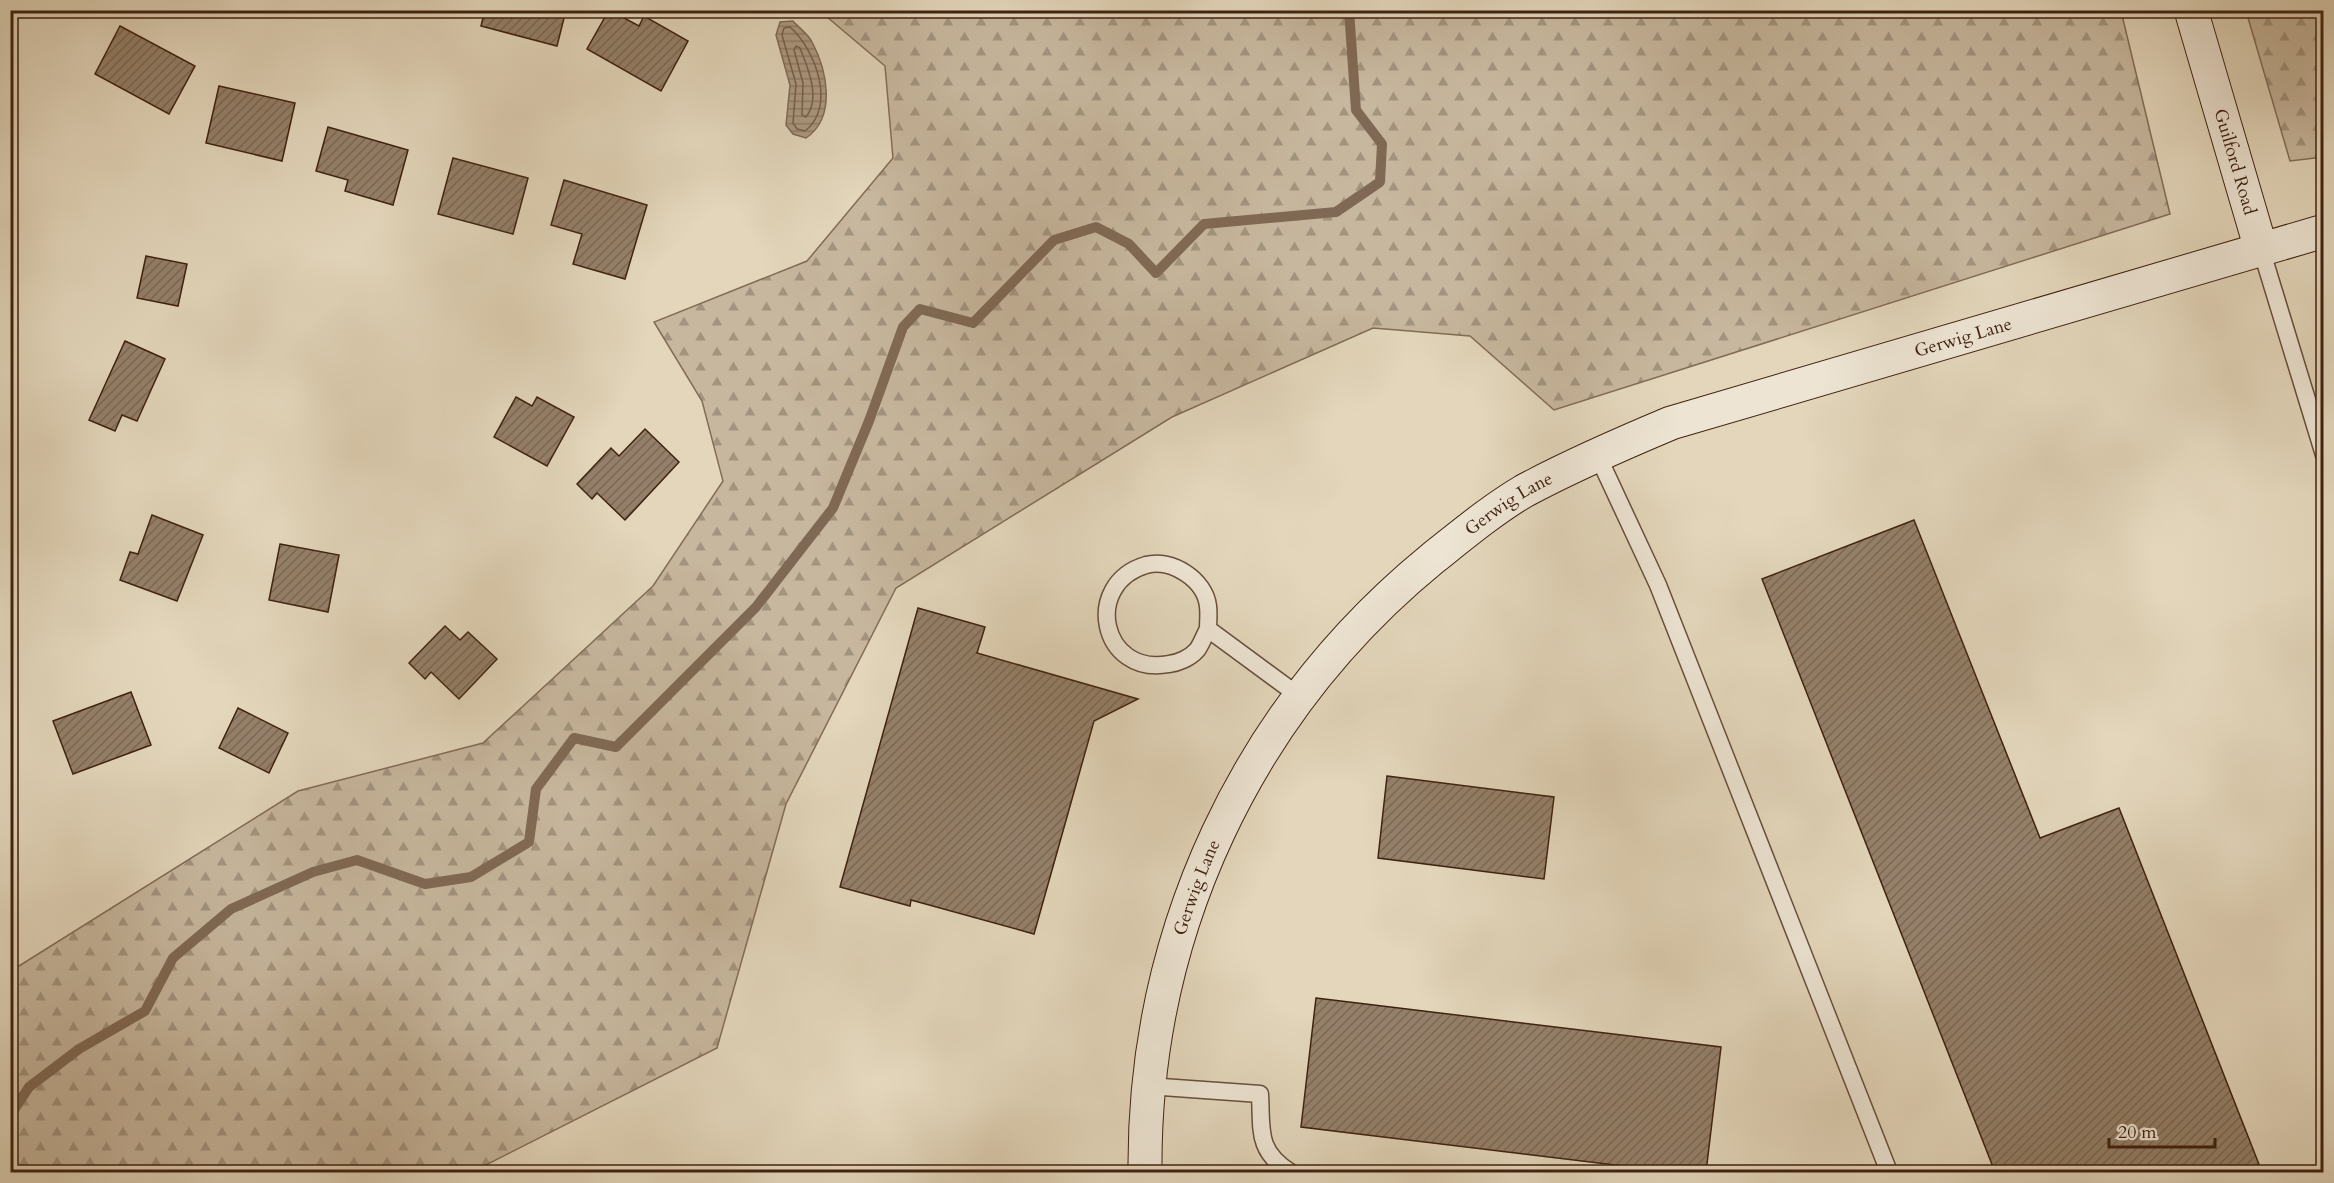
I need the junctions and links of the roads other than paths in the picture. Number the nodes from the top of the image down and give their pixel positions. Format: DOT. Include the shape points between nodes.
graph roads {
  1 [pos="2191,10"];
  2 [pos="2324,231"];
  3 [pos="2261,249"];
  4 [pos="1597,454"];
  5 [pos="2324,455"];
  6 [pos="1208,629"];
  7 [pos="1299,696"];
  8 [pos="1148,1086"];
  9 [pos="1145,1173"];
  10 [pos="1290,1173"];
  11 [pos="1889,1173"];
  1 -- 3 [label="street, Guilford Road"];
  2 -- 3 [label="street"];
  3 -- 4 [label="street, Gerwig Lane" via="1671,423"];
  3 -- 5 [label="lane"];
  4 -- 7 [label="street, Gerwig Lane" via="1522,492 1399,586 1350,634"];
  4 -- 11 [label="lane" via="1658,585"];
  6 -- 6 [label="lane" via="1197,650 1179,663 1154,667 1133,662 1117,648 1108,630 1106,612 1112,591 1128,572 1148,564 1165,564 1188,574 1201,588 1208,605"];
  6 -- 7 [label="lane"];
  7 -- 8 [label="street, Gerwig Lane" via="1254,762 1209,853 1176,936 1158,1010"];
  8 -- 9 [label="street, Gerwig Lane"];
  8 -- 10 [label="lane" via="1260,1094 1262,1144 1279,1166"];
}
